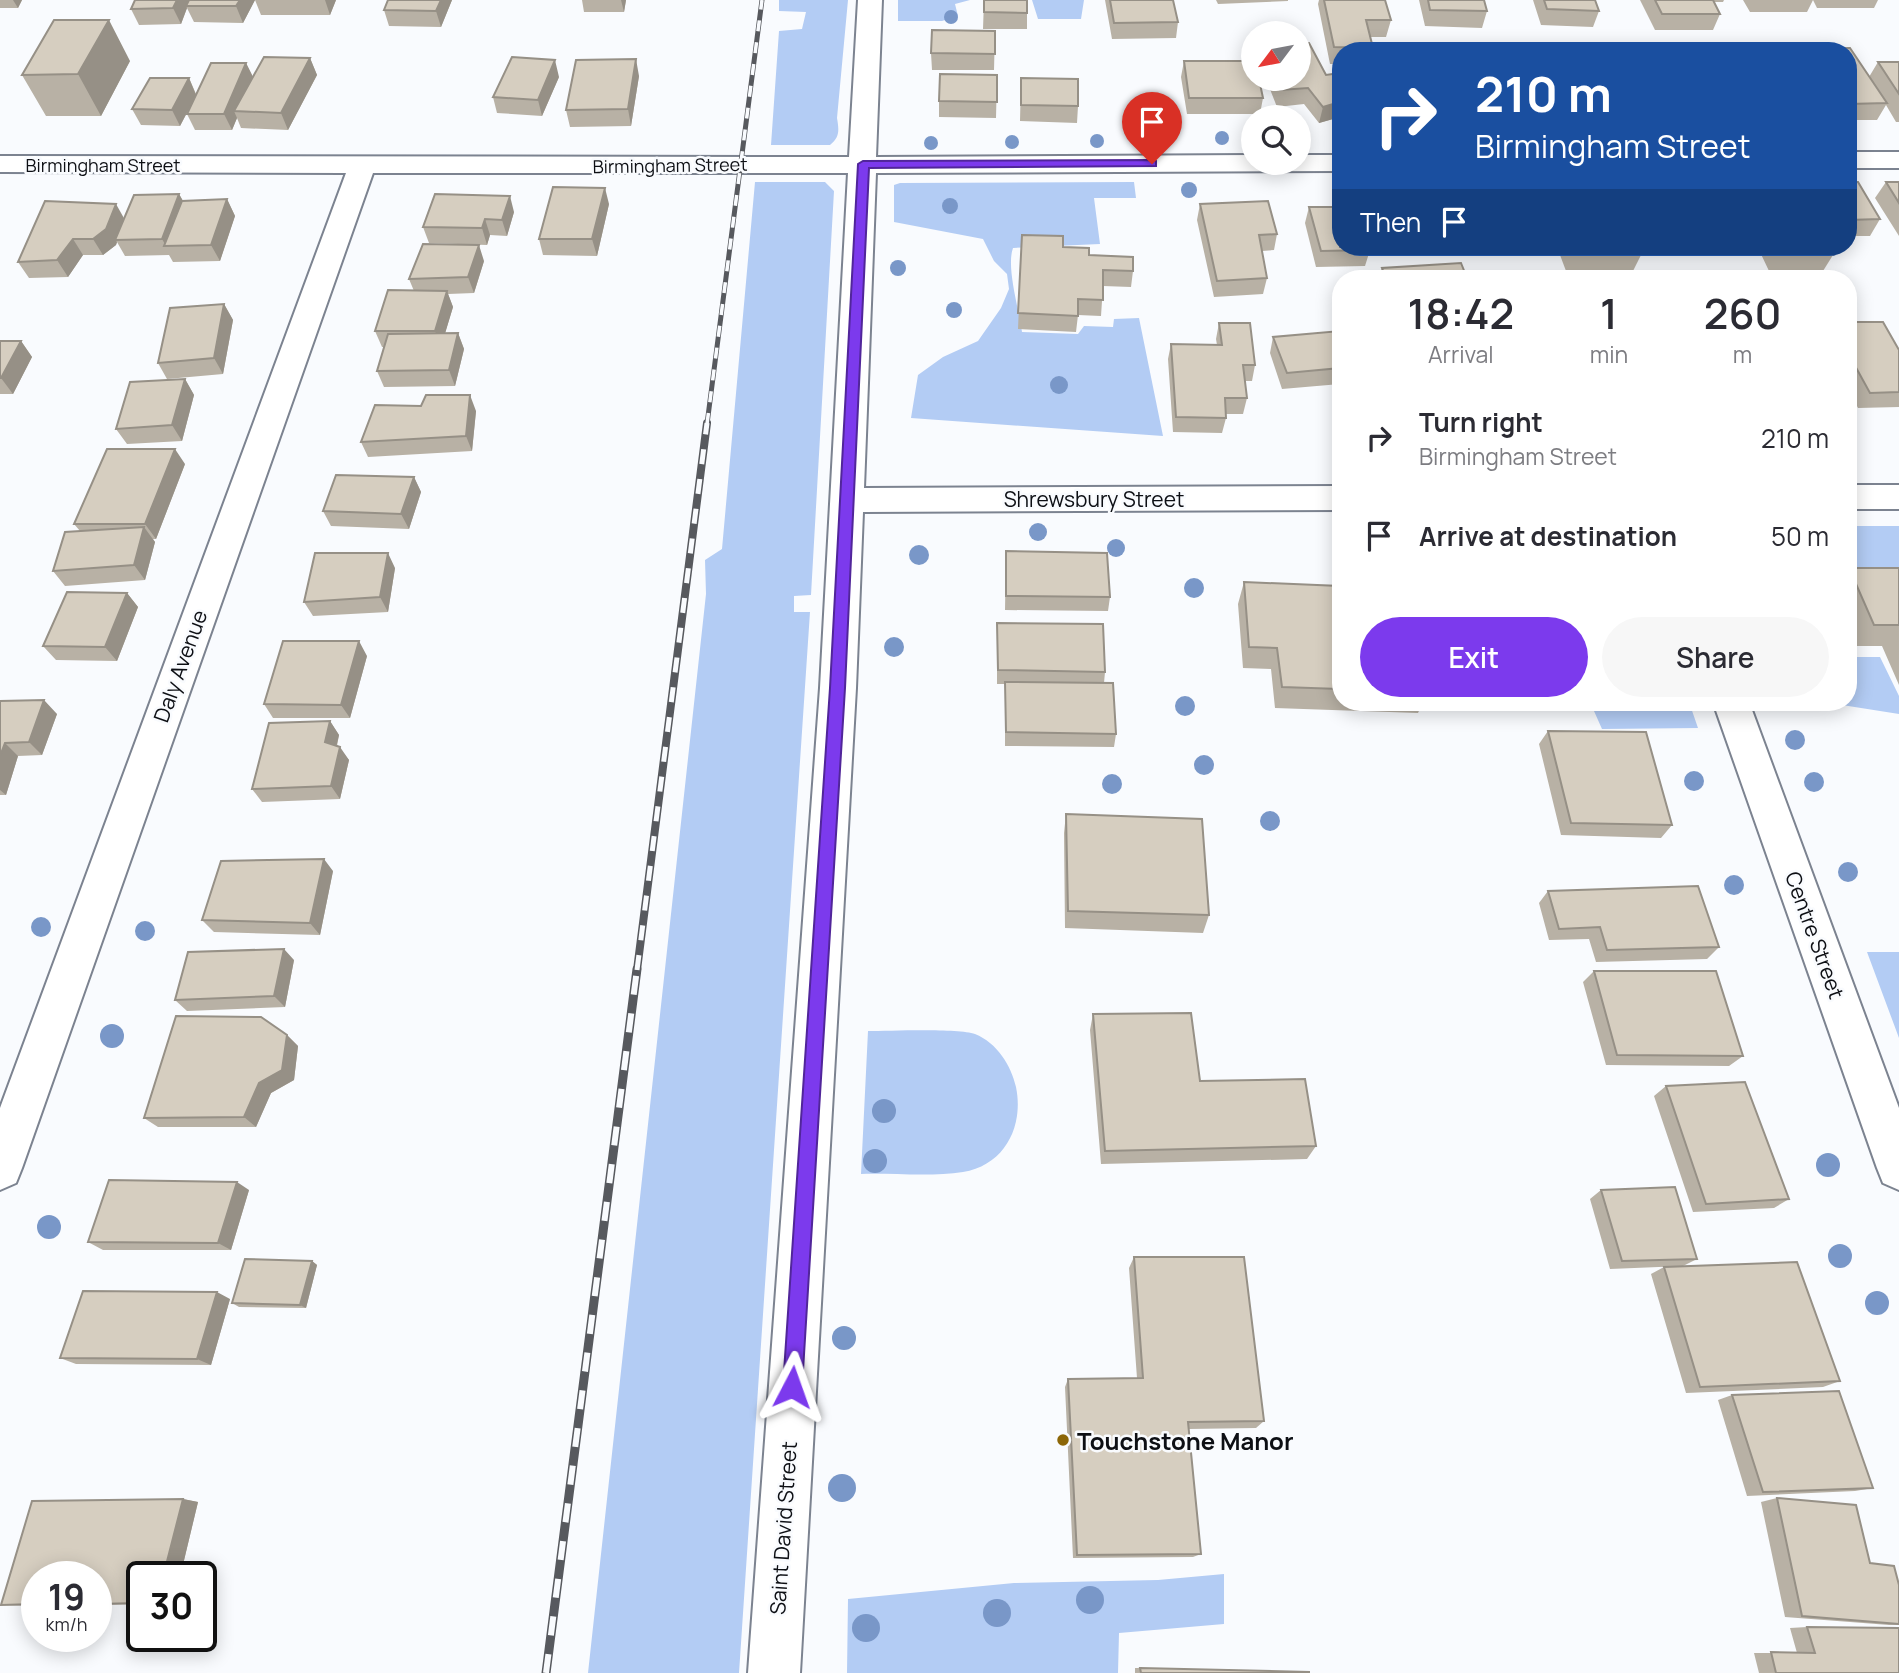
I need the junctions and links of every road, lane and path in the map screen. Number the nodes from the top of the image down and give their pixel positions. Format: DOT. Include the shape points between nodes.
graph roads {
  1 [pos="870,0"];
  2 [pos="1857,160"];
  3 [pos="1899,160"];
  4 [pos="1332,163"];
  5 [pos="863,164"];
  6 [pos="0,165"];
  7 [pos="362,166"];
  8 [pos="1857,497"];
  9 [pos="1899,497"];
  10 [pos="1332,498"];
  11 [pos="848,499"];
  12 [pos="1734,711"];
  13 [pos="0,1168"];
  14 [pos="1899,1168"];
  15 [pos="774,1673"];
  1 -- 5 [label="street, Saint David Street"];
  2 -- 3 [label="street"];
  4 -- 5 [label="street, Birmingham Street"];
  5 -- 7 [label="street, Birmingham Street"];
  5 -- 11 [label="street, Saint David Street"];
  6 -- 7 [label="street, Birmingham Street"];
  7 -- 13 [label="street, Daly Avenue"];
  8 -- 9 [label="street"];
  10 -- 11 [label="street, Shrewsbury Street"];
  11 -- 15 [label="street, Saint David Street"];
  12 -- 14 [label="street, Centre Street"];
}
